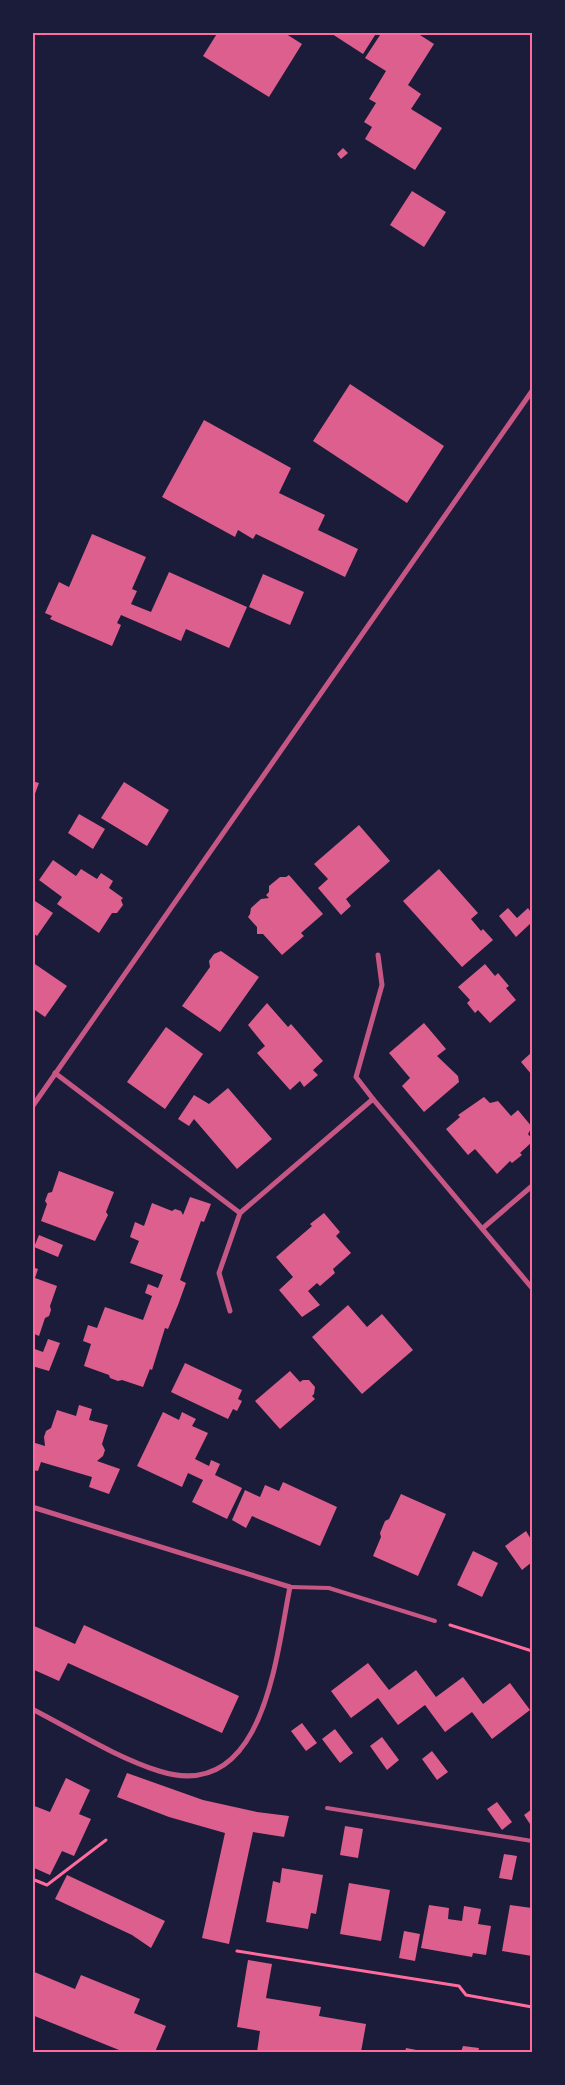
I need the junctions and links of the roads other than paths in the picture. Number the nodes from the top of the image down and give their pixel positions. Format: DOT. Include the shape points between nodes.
graph roads {
  1 [pos="532,391"];
  2 [pos="378,954"];
  3 [pos="55,1073"];
  4 [pos="373,1099"];
  5 [pos="32,1107"];
  6 [pos="532,1186"];
  7 [pos="240,1213"];
  8 [pos="483,1228"];
  9 [pos="532,1288"];
  10 [pos="230,1311"];
  11 [pos="32,1507"];
  12 [pos="290,1587"];
  13 [pos="435,1621"];
  14 [pos="32,1709"];
  15 [pos="327,1808"];
  16 [pos="532,1841"];
  1 -- 3 [label="street"];
  2 -- 4 [label="street" via="382,985 356,1077"];
  3 -- 5 [label="street"];
  3 -- 7 [label="street"];
  4 -- 7 [label="street"];
  4 -- 8 [label="street"];
  6 -- 8 [label="street"];
  7 -- 10 [label="street" via="219,1273"];
  8 -- 9 [label="street"];
  11 -- 12 [label="street"];
  12 -- 13 [label="lane" via="329,1588"];
  12 -- 14 [label="street" via="268,1694 256,1726 242,1750 218,1770 190,1777 160,1771 117,1753"];
  15 -- 16 [label="lane"];
}
